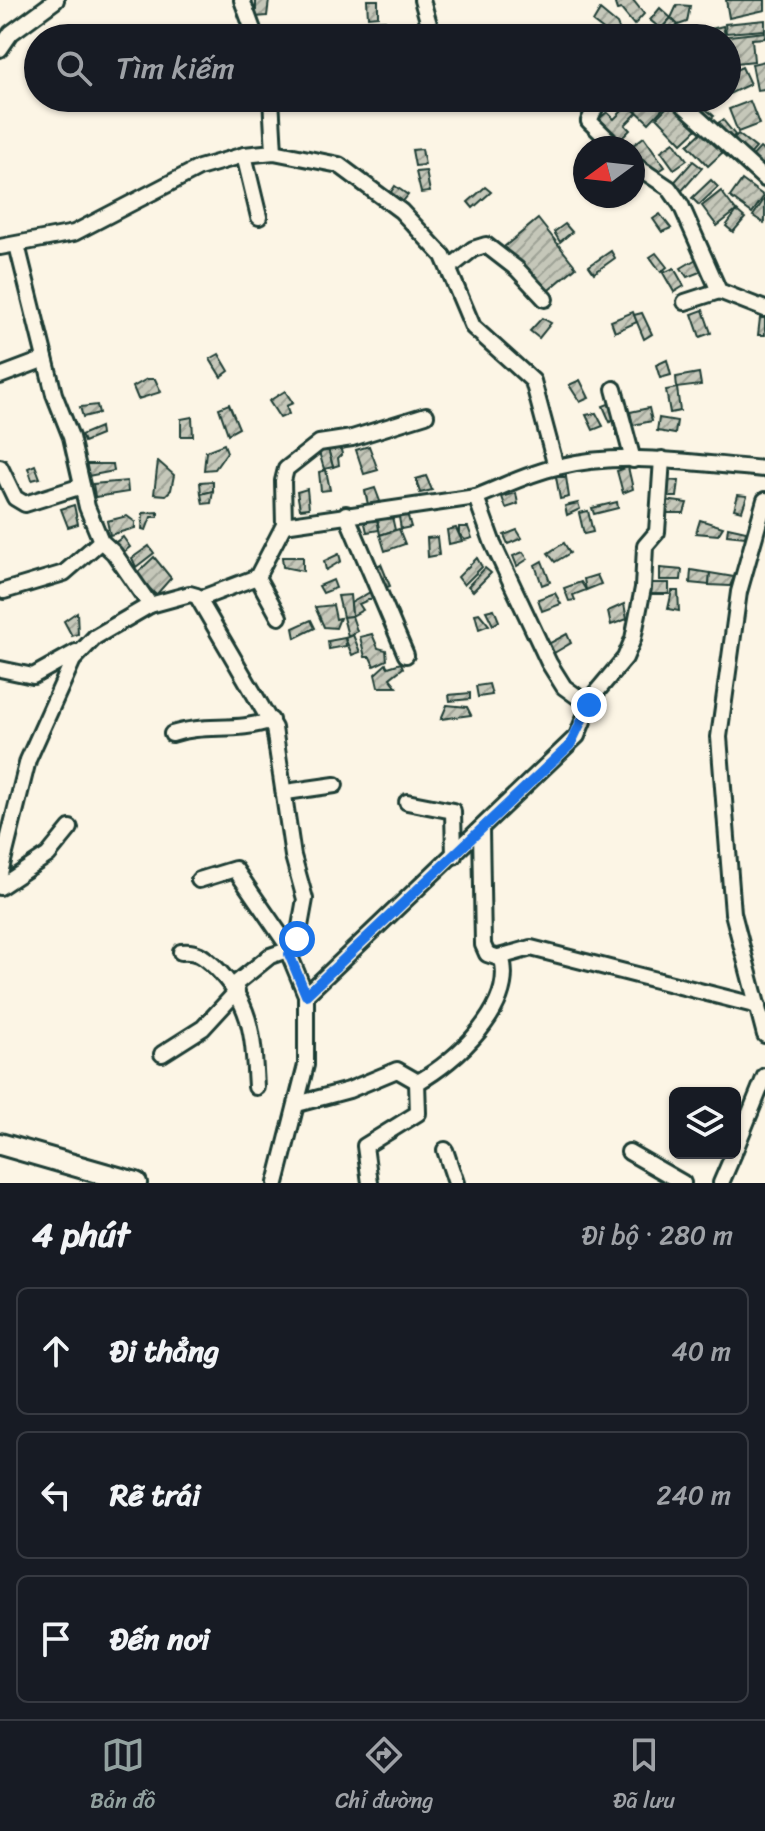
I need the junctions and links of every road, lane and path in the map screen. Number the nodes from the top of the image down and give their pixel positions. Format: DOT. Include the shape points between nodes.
graph roads {
  1 [pos="56,0"];
  2 [pos="242,0"];
  3 [pos="422,0"];
  4 [pos="251,24"];
  5 [pos="429,24"];
  6 [pos="0,49"];
  7 [pos="272,112"];
  8 [pos="593,112"];
  9 [pos="691,112"];
  10 [pos="605,136"];
  11 [pos="274,152"];
  12 [pos="244,155"];
  13 [pos="645,172"];
  14 [pos="765,179"];
  15 [pos="259,217"];
  16 [pos="17,245"];
  17 [pos="0,247"];
  18 [pos="449,268"];
  19 [pos="719,291"];
  20 [pos="545,299"];
  21 [pos="685,302"];
  22 [pos="765,309"];
  23 [pos="45,359"];
  24 [pos="0,376"];
  25 [pos="614,389"];
  26 [pos="426,415"];
  27 [pos="662,459"];
  28 [pos="633,460"];
  29 [pos="0,467"];
  30 [pos="556,467"];
  31 [pos="765,469"];
  32 [pos="82,486"];
  33 [pos="476,497"];
  34 [pos="765,500"];
  35 [pos="346,514"];
  36 [pos="284,525"];
  37 [pos="101,541"];
  38 [pos="257,577"];
  39 [pos="4,591"];
  40 [pos="199,599"];
  41 [pos="150,605"];
  42 [pos="279,617"];
  43 [pos="80,650"];
  44 [pos="406,655"];
  45 [pos="0,669"];
  46 [pos="589,705"];
  47 [pos="271,720"];
  48 [pos="172,734"];
  49 [pos="335,785"];
  50 [pos="286,792"];
  51 [pos="407,802"];
  52 [pos="70,828"];
  53 [pos="481,829"];
  54 [pos="454,856"];
  55 [pos="0,873"];
  56 [pos="199,880"];
  57 [pos="0,887"];
  58 [pos="290,949"];
  59 [pos="181,952"];
  60 [pos="499,957"];
  61 [pos="235,988"];
  62 [pos="306,995"];
  63 [pos="758,1006"];
  64 [pos="765,1031"];
  65 [pos="162,1054"];
  66 [pos="765,1076"];
  67 [pos="417,1082"];
  68 [pos="256,1087"];
  69 [pos="297,1104"];
  70 [pos="741,1134"];
  71 [pos="0,1144"];
  72 [pos="445,1150"];
  73 [pos="629,1152"];
  74 [pos="731,1159"];
  75 [pos="127,1182"];
  76 [pos="276,1183"];
  77 [pos="370,1183"];
  78 [pos="456,1183"];
  79 [pos="683,1183"];
  80 [pos="721,1183"];
  1 -- 6 [label="street" via="11,33"];
  2 -- 4 [label="street"];
  3 -- 5 [label="street"];
  7 -- 11 [label="street"];
  8 -- 10 [label="street" via="589,121"];
  9 -- 14 [label="street"];
  11 -- 12 [label="street"];
  11 -- 18 [label="street" via="350,171 401,211 435,245"];
  12 -- 15 [label="street"];
  12 -- 16 [label="street" via="199,168 74,233"];
  13 -- 19 [label="street" via="669,188 681,205"];
  16 -- 17 [label="street"];
  16 -- 23 [label="street"];
  18 -- 20 [label="street" via="486,245"];
  18 -- 30 [label="street" via="473,327 533,381"];
  19 -- 21 [label="street"];
  19 -- 22 [label="street"];
  23 -- 24 [label="street"];
  23 -- 32 [label="street"];
  25 -- 28 [label="street"];
  26 -- 36 [label="street" via="319,443 286,469"];
  27 -- 28 [label="street"];
  27 -- 31 [label="street"];
  27 -- 46 [label="street" via="657,532 645,546 638,623 625,658"];
  28 -- 30 [label="street"];
  29 -- 32 [label="street" via="15,498 25,504"];
  30 -- 33 [label="street"];
  32 -- 37 [label="street"];
  33 -- 35 [label="street"];
  33 -- 46 [label="street" via="549,663 564,687"];
  34 -- 63 [label="street" via="739,592 719,737 733,913"];
  35 -- 36 [label="street"];
  35 -- 44 [label="street"];
  36 -- 38 [label="street"];
  37 -- 39 [label="street" via="64,573"];
  37 -- 41 [label="street"];
  38 -- 40 [label="street"];
  38 -- 42 [label="street"];
  40 -- 41 [label="street" via="190,594"];
  40 -- 47 [label="street"];
  41 -- 43 [label="street"];
  43 -- 45 [label="street" via="33,676"];
  43 -- 55 [label="street" via="28,760"];
  46 -- 53 [label="street" via="570,745"];
  47 -- 48 [label="street" via="245,729 203,726"];
  47 -- 50 [label="street"];
  49 -- 50 [label="street"];
  50 -- 58 [label="street" via="293,856 305,899"];
  51 -- 54 [label="street" via="453,811"];
  52 -- 57 [label="street" via="48,855"];
  53 -- 54 [label="street"];
  53 -- 60 [label="street" via="483,945 487,954"];
  54 -- 62 [label="street"];
  56 -- 58 [label="street" via="235,869"];
  58 -- 61 [label="street" via="270,956"];
  58 -- 62 [label="street"];
  59 -- 61 [label="street" via="202,955"];
  60 -- 63 [label="street" via="531,948"];
  60 -- 67 [label="street" via="504,967 501,991 491,1017"];
  61 -- 65 [label="street" via="203,1028"];
  61 -- 68 [label="street" via="252,1028"];
  62 -- 69 [label="street" via="305,1078"];
  63 -- 64 [label="street"];
  66 -- 70 [label="street"];
  67 -- 69 [label="street" via="397,1070"];
  67 -- 77 [label="street" via="418,1113 365,1146"];
  69 -- 76 [label="street"];
  71 -- 75 [label="main road"];
  72 -- 78 [label="street"];
  73 -- 79 [label="street"];
  74 -- 80 [label="street"];
}
